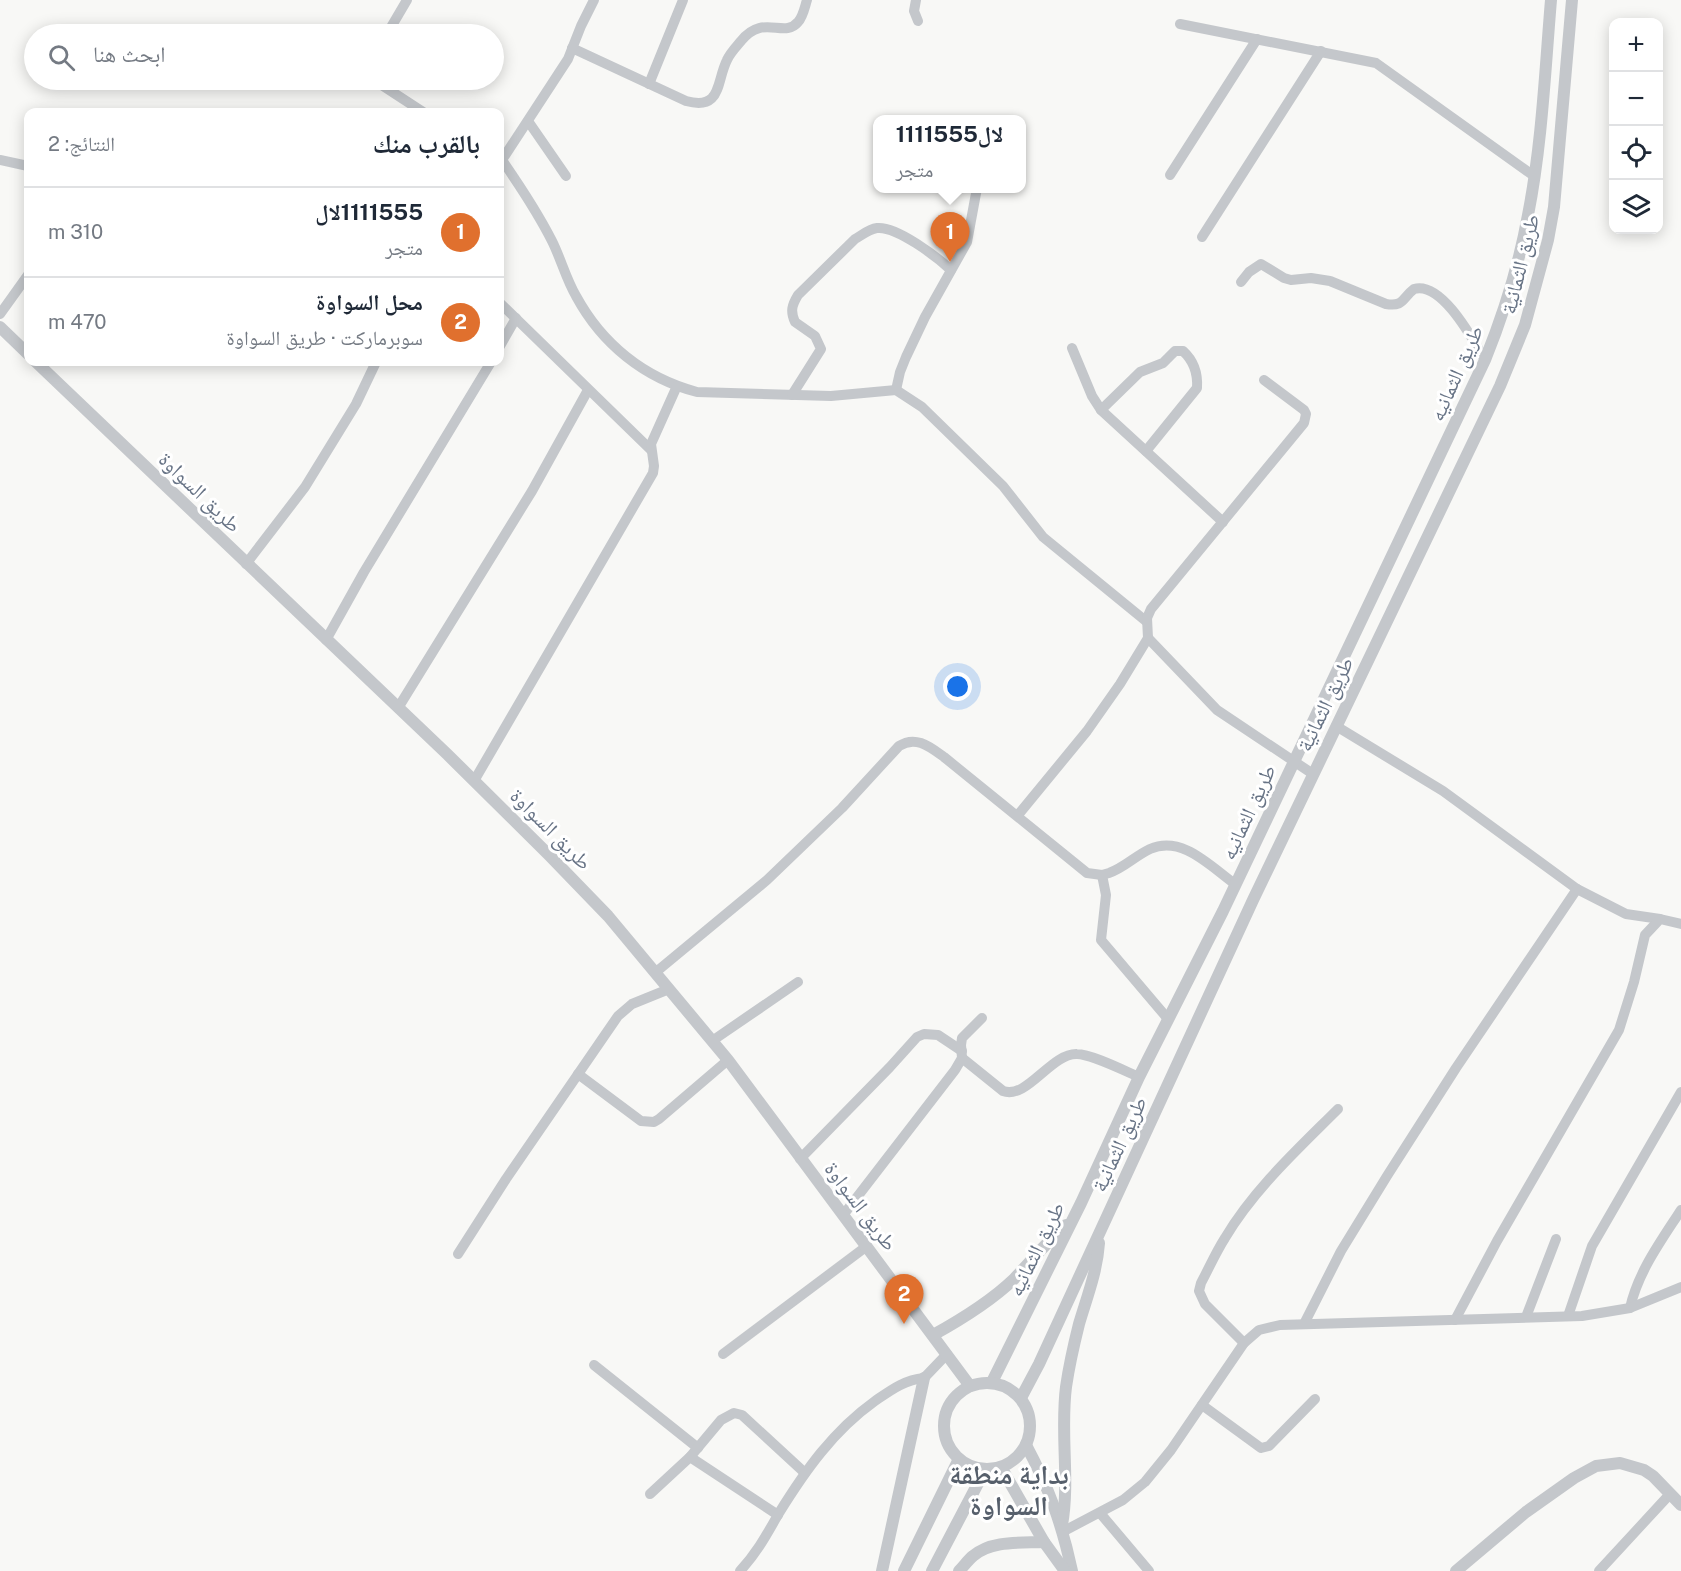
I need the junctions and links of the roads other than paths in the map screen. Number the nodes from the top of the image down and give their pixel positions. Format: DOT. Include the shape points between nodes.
graph roads {
  1 [pos="407,0"];
  2 [pos="594,0"];
  3 [pos="683,0"];
  4 [pos="807,0"];
  5 [pos="916,0"];
  6 [pos="1551,0"];
  7 [pos="1572,0"];
  8 [pos="918,21"];
  9 [pos="393,24"];
  10 [pos="1180,24"];
  11 [pos="1257,39"];
  12 [pos="572,48"];
  13 [pos="1321,51"];
  14 [pos="650,84"];
  15 [pos="389,90"];
  16 [pos="417,108"];
  17 [pos="528,121"];
  18 [pos="504,157"];
  19 [pos="0,160"];
  20 [pos="24,165"];
  21 [pos="504,166"];
  22 [pos="1170,175"];
  23 [pos="566,176"];
  24 [pos="1534,176"];
  25 [pos="977,193"];
  26 [pos="1202,237"];
  27 [pos="951,270"];
  28 [pos="24,281"];
  29 [pos="1240,282"];
  30 [pos="504,307"];
  31 [pos="0,314"];
  32 [pos="516,318"];
  33 [pos="0,327"];
  34 [pos="504,339"];
  35 [pos="1072,348"];
  36 [pos="24,350"];
  37 [pos="1485,360"];
  38 [pos="40,366"];
  39 [pos="374,366"];
  40 [pos="489,366"];
  41 [pos="1264,380"];
  42 [pos="677,386"];
  43 [pos="588,390"];
  44 [pos="897,390"];
  45 [pos="792,395"];
  46 [pos="1101,410"];
  47 [pos="651,450"];
  48 [pos="1146,451"];
  49 [pos="1223,522"];
  50 [pos="246,564"];
  51 [pos="1147,622"];
  52 [pos="1148,638"];
  53 [pos="326,640"];
  54 [pos="398,708"];
  55 [pos="1336,726"];
  56 [pos="1293,761"];
  57 [pos="1313,774"];
  58 [pos="474,780"];
  59 [pos="1018,815"];
  60 [pos="1102,874"];
  61 [pos="1235,884"];
  62 [pos="1577,889"];
  63 [pos="1660,919"];
  64 [pos="1681,924"];
  65 [pos="656,972"];
  66 [pos="798,982"];
  67 [pos="669,989"];
  68 [pos="982,1018"];
  69 [pos="1168,1019"];
  70 [pos="712,1041"];
  71 [pos="962,1055"];
  72 [pos="728,1060"];
  73 [pos="578,1074"];
  74 [pos="1139,1077"];
  75 [pos="1681,1092"];
  76 [pos="1338,1109"];
  77 [pos="800,1159"];
  78 [pos="1681,1210"];
  79 [pos="844,1214"];
  80 [pos="1073,1218"];
  81 [pos="1099,1234"];
  82 [pos="1556,1239"];
  83 [pos="867,1246"];
  84 [pos="458,1254"];
  85 [pos="1681,1287"];
  86 [pos="1630,1308"];
  87 [pos="1568,1316"];
  88 [pos="1526,1317"];
  89 [pos="1455,1320"];
  90 [pos="1304,1324"];
  91 [pos="933,1335"];
  92 [pos="1244,1343"];
  93 [pos="723,1354"];
  94 [pos="947,1354"];
  95 [pos="594,1365"];
  96 [pos="924,1378"];
  97 [pos="992,1382"];
  98 [pos="970,1386"];
  99 [pos="1021,1398"];
  100 [pos="1315,1400"];
  101 [pos="1202,1405"];
  102 [pos="1026,1446"];
  103 [pos="699,1448"];
  104 [pos="690,1457"];
  105 [pos="959,1459"];
  106 [pos="1001,1467"];
  107 [pos="986,1470"];
  108 [pos="805,1473"];
  109 [pos="650,1494"];
  110 [pos="1670,1494"];
  111 [pos="1681,1505"];
  112 [pos="1100,1513"];
  113 [pos="778,1515"];
  114 [pos="1063,1528"];
  115 [pos="1044,1542"];
  116 [pos="1138,1559"];
  117 [pos="1460,1570"];
  118 [pos="740,1571"];
  119 [pos="882,1571"];
  120 [pos="904,1571"];
  121 [pos="932,1571"];
  122 [pos="959,1571"];
  123 [pos="1065,1571"];
  124 [pos="1072,1571"];
  125 [pos="1132,1571"];
  126 [pos="1149,1571"];
  127 [pos="1599,1571"];
  1 -- 9 [label="street"];
  2 -- 12 [label="street"];
  3 -- 14 [label="street"];
  4 -- 14 [label="street" via="798,22 792,26 765,26 747,33 727,59 711,100 696,104"];
  5 -- 8 [label="street" via="914,11"];
  6 -- 24 [label="street, طريق الثمانيه"];
  7 -- 55 [label="street, طريق الثمانية" via="1554,207 1526,325"];
  10 -- 11 [label="street"];
  11 -- 13 [label="street"];
  11 -- 22 [label="street"];
  12 -- 14 [label="street"];
  12 -- 17 [label="street"];
  13 -- 24 [label="street" via="1365,59 1384,67"];
  13 -- 26 [label="street"];
  15 -- 16 [label="street"];
  17 -- 18 [label="street"];
  17 -- 23 [label="street"];
  19 -- 20 [label="street"];
  21 -- 42 [label="street" via="543,225 589,319 624,356"];
  24 -- 37 [label="street, طريق الثمانيه" via="1510,291"];
  25 -- 27 [label="street" via="967,242"];
  27 -- 44 [label="street" via="906,357"];
  27 -- 45 [label="street" via="927,250 888,230 871,230 855,239 798,295 791,308 795,322 815,336 821,349"];
  28 -- 31 [label="street"];
  29 -- 37 [label="street" via="1261,264 1284,278 1330,281 1395,306 1414,289 1424,288 1454,312"];
  30 -- 32 [label="street"];
  32 -- 34 [label="street"];
  32 -- 43 [label="street"];
  33 -- 36 [label="street"];
  35 -- 46 [label="street"];
  37 -- 56 [label="street, طريق الثمانيه"];
  38 -- 50 [label="street, طريق السواوة"];
  39 -- 50 [label="street" via="356,404 305,487"];
  40 -- 53 [label="street"];
  41 -- 49 [label="street" via="1304,410 1304,423"];
  42 -- 45 [label="street" via="697,392"];
  42 -- 47 [label="street" via="653,435"];
  43 -- 47 [label="street"];
  43 -- 54 [label="street" via="532,491"];
  44 -- 45 [label="street"];
  44 -- 51 [label="street" via="922,407 1003,486 1043,537"];
  46 -- 48 [label="street"];
  46 -- 48 [label="street" via="1140,372 1163,363 1175,351 1184,351 1197,375 1197,388"];
  47 -- 58 [label="street" via="654,466 650,479"];
  48 -- 49 [label="street"];
  49 -- 51 [label="street" via="1151,609"];
  50 -- 53 [label="street, طريق السواوة"];
  51 -- 52 [label="street"];
  52 -- 56 [label="street" via="1217,710"];
  52 -- 59 [label="street" via="1103,709"];
  53 -- 54 [label="street, طريق السواوة"];
  54 -- 58 [label="street, طريق السواوة"];
  55 -- 57 [label="street, طريق الثمانية"];
  55 -- 62 [label="street" via="1443,791"];
  56 -- 57 [label="street"];
  56 -- 61 [label="street, طريق الثمانيه"];
  57 -- 81 [label="street, طريق الثمانية"];
  58 -- 65 [label="street, طريق السواوة" via="588,894"];
  59 -- 60 [label="street" via="1087,873"];
  59 -- 65 [label="street" via="932,748 915,740 904,742 767,880"];
  60 -- 61 [label="street" via="1151,849 1172,845 1192,853"];
  60 -- 69 [label="street" via="1106,895 1101,940"];
  61 -- 69 [label="street, طريق الثمانيه"];
  62 -- 63 [label="street" via="1626,914"];
  62 -- 90 [label="street" via="1387,1176 1341,1251"];
  63 -- 64 [label="street"];
  63 -- 89 [label="street" via="1645,935 1619,1030"];
  65 -- 67 [label="street, طريق السواوة"];
  66 -- 70 [label="street"];
  67 -- 70 [label="street, طريق السواوة"];
  67 -- 73 [label="street" via="625,1009"];
  68 -- 71 [label="street" via="962,1038"];
  69 -- 74 [label="street, طريق الثمانيه"];
  70 -- 72 [label="street, طريق السواوة"];
  71 -- 74 [label="street" via="1009,1093 1018,1091 1060,1060 1077,1054"];
  71 -- 77 [label="street" via="938,1035 917,1037"];
  71 -- 79 [label="street"];
  72 -- 73 [label="street" via="659,1119 649,1123"];
  72 -- 77 [label="street, طريق السواوة"];
  73 -- 84 [label="street"];
  74 -- 80 [label="street, طريق الثمانيه"];
  75 -- 87 [label="street" via="1592,1246"];
  76 -- 92 [label="street" via="1246,1207 1225,1236 1201,1283 1199,1291 1205,1305"];
  77 -- 79 [label="street, طريق السواوة"];
  78 -- 86 [label="street" via="1643,1270"];
  79 -- 83 [label="street, طريق السواوة"];
  80 -- 91 [label="street" via="988,1301"];
  80 -- 97 [label="street, طريق الثمانيه"];
  81 -- 99 [label="street, طريق الثمانية"];
  81 -- 114 [label="street" via="1096,1270 1066,1386"];
  82 -- 88 [label="street"];
  83 -- 91 [label="street, طريق السواوة"];
  83 -- 93 [label="street"];
  85 -- 86 [label="street"];
  86 -- 87 [label="street"];
  87 -- 88 [label="street"];
  88 -- 89 [label="street"];
  89 -- 90 [label="street"];
  90 -- 92 [label="street" via="1259,1330"];
  91 -- 94 [label="street, طريق السواوة"];
  92 -- 101 [label="street"];
  94 -- 96 [label="street"];
  94 -- 98 [label="street, طريق السواوة"];
  95 -- 103 [label="street"];
  96 -- 108 [label="street" via="902,1383 867,1406 836,1434"];
  96 -- 119 [label="street"];
  97 -- 98 [label="street"];
  97 -- 99 [label="street" via="1013,1390"];
  98 -- 105 [label="street" via="952,1399 944,1420 946,1441"];
  99 -- 102 [label="street" via="1030,1421"];
  100 -- 101 [label="street" via="1269,1446 1261,1448"];
  101 -- 112 [label="street" via="1145,1482"];
  102 -- 106 [label="street" via="1020,1455"];
  102 -- 114 [label="street"];
  103 -- 104 [label="street"];
  103 -- 108 [label="street" via="721,1420 738,1413"];
  104 -- 109 [label="street"];
  104 -- 113 [label="street"];
  105 -- 107 [label="street"];
  105 -- 120 [label="street"];
  106 -- 107 [label="street"];
  106 -- 115 [label="street"];
  107 -- 121 [label="street"];
  108 -- 113 [label="street"];
  110 -- 111 [label="street"];
  110 -- 117 [label="street" via="1653,1476 1632,1465 1596,1466 1526,1512"];
  110 -- 127 [label="street"];
  112 -- 114 [label="street"];
  112 -- 116 [label="street"];
  113 -- 118 [label="street" via="760,1547"];
  114 -- 124 [label="street"];
  115 -- 122 [label="street" via="1002,1544 986,1549"];
  115 -- 123 [label="street"];
  116 -- 125 [label="street"];
  116 -- 126 [label="street"];
}
